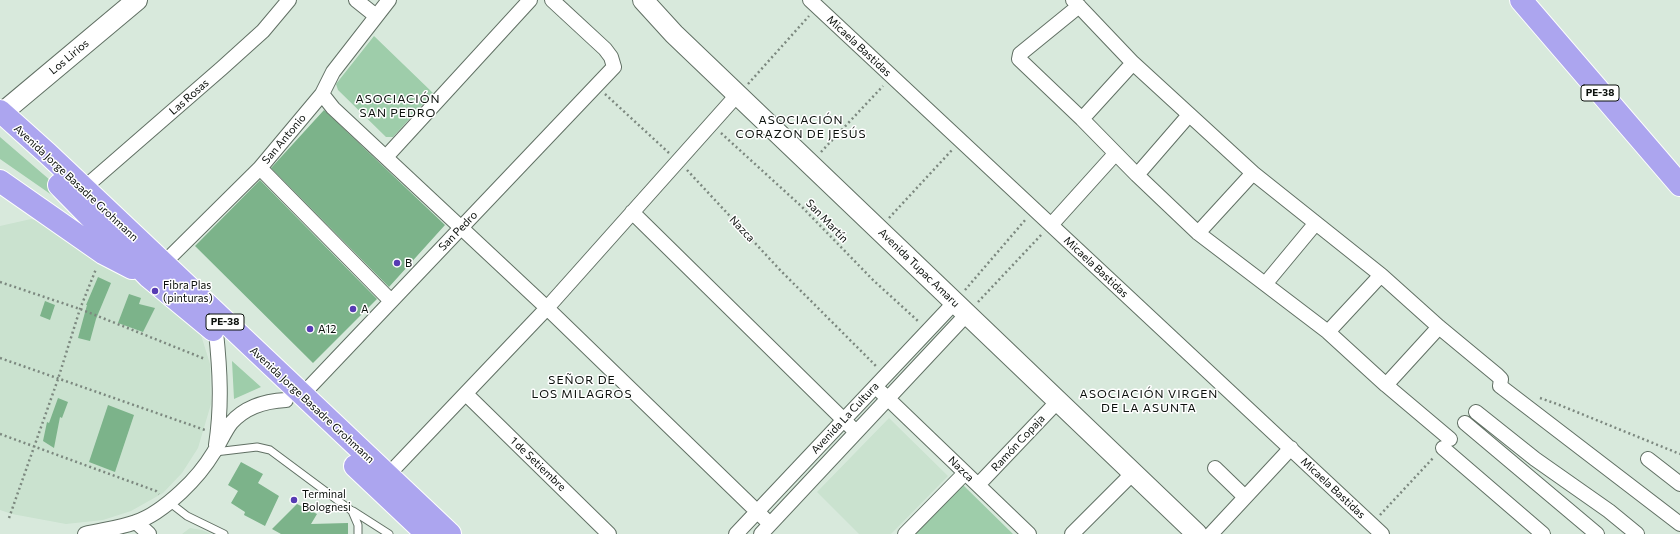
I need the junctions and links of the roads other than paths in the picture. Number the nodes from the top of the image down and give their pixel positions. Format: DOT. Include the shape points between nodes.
graph roads {
  1 [pos="137,0"];
  2 [pos="289,0"];
  3 [pos="356,0"];
  4 [pos="389,0"];
  5 [pos="530,0"];
  6 [pos="552,0"];
  7 [pos="642,0"];
  8 [pos="1521,0"];
  9 [pos="1076,3"];
  10 [pos="814,4"];
  11 [pos="376,16"];
  12 [pos="1133,63"];
  13 [pos="322,94"];
  14 [pos="737,95"];
  15 [pos="0,115"];
  16 [pos="1189,115"];
  17 [pos="1082,119"];
  18 [pos="1115,154"];
  19 [pos="386,157"];
  20 [pos="260,168"];
  21 [pos="1253,174"];
  22 [pos="1136,175"];
  23 [pos="0,181"];
  24 [pos="1680,185"];
  25 [pos="84,188"];
  26 [pos="632,212"];
  27 [pos="1315,224"];
  28 [pos="1051,225"];
  29 [pos="461,227"];
  30 [pos="1198,233"];
  31 [pos="156,271"];
  32 [pos="1381,275"];
  33 [pos="1266,283"];
  34 [pos="391,301"];
  35 [pos="546,308"];
  36 [pos="961,308"];
  37 [pos="1439,327"];
  38 [pos="216,332"];
  39 [pos="1328,332"];
  40 [pos="1386,385"];
  41 [pos="875,387"];
  42 [pos="466,394"];
  43 [pos="294,397"];
  44 [pos="887,399"];
  45 [pos="1058,401"];
  46 [pos="1476,412"];
  47 [pos="844,420"];
  48 [pos="1465,423"];
  49 [pos="856,432"];
  50 [pos="1291,448"];
  51 [pos="214,452"];
  52 [pos="1648,459"];
  53 [pos="1215,468"];
  54 [pos="965,473"];
  55 [pos="1133,473"];
  56 [pos="388,475"];
  57 [pos="1680,484"];
  58 [pos="978,485"];
  59 [pos="1245,497"];
  60 [pos="169,502"];
  61 [pos="352,511"];
  62 [pos="758,512"];
  63 [pos="136,522"];
  64 [pos="1680,524"];
  65 [pos="765,529"];
  66 [pos="85,534"];
  67 [pos="149,534"];
  68 [pos="224,534"];
  69 [pos="358,534"];
  70 [pos="389,534"];
  71 [pos="427,534"];
  72 [pos="450,534"];
  73 [pos="609,534"];
  74 [pos="736,534"];
  75 [pos="905,534"];
  76 [pos="1029,534"];
  77 [pos="1072,534"];
  78 [pos="1197,534"];
  79 [pos="1211,534"];
  80 [pos="1382,534"];
  81 [pos="1544,534"];
  82 [pos="1597,534"];
  83 [pos="1638,534"];
  1 -- 15 [label="street, Los Lirios"];
  2 -- 25 [label="street, Las Rosas" via="263,31"];
  3 -- 11 [label="street"];
  4 -- 11 [label="street, San Antonio"];
  5 -- 19 [label="street"];
  6 -- 29 [label="street, San Pedro" via="605,49 614,67"];
  7 -- 14 [label="street, Avenida Tupac Amaru"];
  8 -- 24 [label="highway, PE-38"];
  9 -- 12 [label="street"];
  9 -- 17 [label="street" via="1018,56"];
  10 -- 28 [label="street, Micaela Bastidas"];
  11 -- 13 [label="street, San Antonio" via="333,72"];
  12 -- 16 [label="street"];
  12 -- 17 [label="street"];
  13 -- 19 [label="street" via="332,108"];
  13 -- 20 [label="street, San Antonio"];
  14 -- 26 [label="street"];
  14 -- 36 [label="street, Avenida Tupac Amaru"];
  15 -- 25 [label="highway, Avenida Jorge Basadre Grohmann / PE-38"];
  15 -- 31 [label="highway, Avenida Jorge Basadre Grohmann / PE-38" via="67,192"];
  16 -- 21 [label="street"];
  16 -- 22 [label="street"];
  17 -- 18 [label="street"];
  18 -- 22 [label="street"];
  18 -- 28 [label="street"];
  19 -- 29 [label="street"];
  20 -- 31 [label="street, San Antonio"];
  20 -- 34 [label="street"];
  21 -- 27 [label="street"];
  21 -- 30 [label="street"];
  22 -- 30 [label="street"];
  23 -- 31 [label="highway" via="103,253"];
  25 -- 31 [label="highway, Avenida Jorge Basadre Grohmann / PE-38"];
  26 -- 35 [label="street"];
  26 -- 47 [label="street"];
  27 -- 32 [label="street"];
  27 -- 33 [label="street"];
  28 -- 50 [label="street, Micaela Bastidas"];
  29 -- 34 [label="street, San Pedro"];
  29 -- 35 [label="street"];
  30 -- 33 [label="street"];
  31 -- 38 [label="highway, Avenida Jorge Basadre Grohmann / PE-38"];
  31 -- 43 [label="highway, Avenida Jorge Basadre Grohmann / PE-38"];
  32 -- 37 [label="street"];
  32 -- 39 [label="street"];
  33 -- 39 [label="street"];
  34 -- 43 [label="street, San Pedro"];
  35 -- 42 [label="street"];
  35 -- 62 [label="street"];
  36 -- 41 [label="street, Avenida La Cultura" via="928,330"];
  36 -- 44 [label="street, Avenida La Cultura"];
  36 -- 45 [label="street, Avenida Tupac Amaru"];
  37 -- 40 [label="street"];
  37 -- 64 [label="street" via="1501,379 1500,386"];
  38 -- 43 [label="highway, Avenida Jorge Basadre Grohmann / PE-38"];
  38 -- 51 [label="street" via="221,401"];
  39 -- 40 [label="street"];
  40 -- 81 [label="street"];
  41 -- 44 [label="street, Nazca"];
  41 -- 47 [label="street, Avenida La Cultura"];
  42 -- 56 [label="street"];
  42 -- 73 [label="street, 1 de Setiembre"];
  43 -- 51 [label="street" via="265,402 246,410 231,424"];
  43 -- 56 [label="highway, Avenida Jorge Basadre Grohmann / PE-38"];
  43 -- 71 [label="highway, Avenida Jorge Basadre Grohmann / PE-38"];
  44 -- 49 [label="street, Avenida La Cultura"];
  44 -- 54 [label="street, Nazca"];
  45 -- 55 [label="street, Avenida Tupac Amaru"];
  45 -- 58 [label="street, Ramón Copaja"];
  46 -- 83 [label="street" via="1535,459"];
  47 -- 49 [label="street"];
  47 -- 62 [label="street, Avenida La Cultura"];
  48 -- 82 [label="street"];
  49 -- 65 [label="street, Avenida La Cultura"];
  50 -- 59 [label="street"];
  50 -- 80 [label="street, Micaela Bastidas"];
  51 -- 60 [label="street" via="192,482"];
  51 -- 61 [label="lane" via="257,447 270,450"];
  52 -- 57 [label="street"];
  53 -- 59 [label="street"];
  54 -- 58 [label="street, Nazca"];
  54 -- 75 [label="street"];
  55 -- 77 [label="street"];
  55 -- 78 [label="street, Avenida Tupac Amaru"];
  56 -- 72 [label="highway, Avenida Jorge Basadre Grohmann / PE-38"];
  58 -- 76 [label="street, Nazca"];
  59 -- 79 [label="street"];
  60 -- 63 [label="street"];
  60 -- 68 [label="lane" via="187,516"];
  61 -- 69 [label="lane" via="358,525"];
  61 -- 70 [label="lane"];
  62 -- 65 [label="street"];
  62 -- 74 [label="street, Avenida La Cultura"];
  63 -- 66 [label="street"];
  63 -- 67 [label="street"];
}
